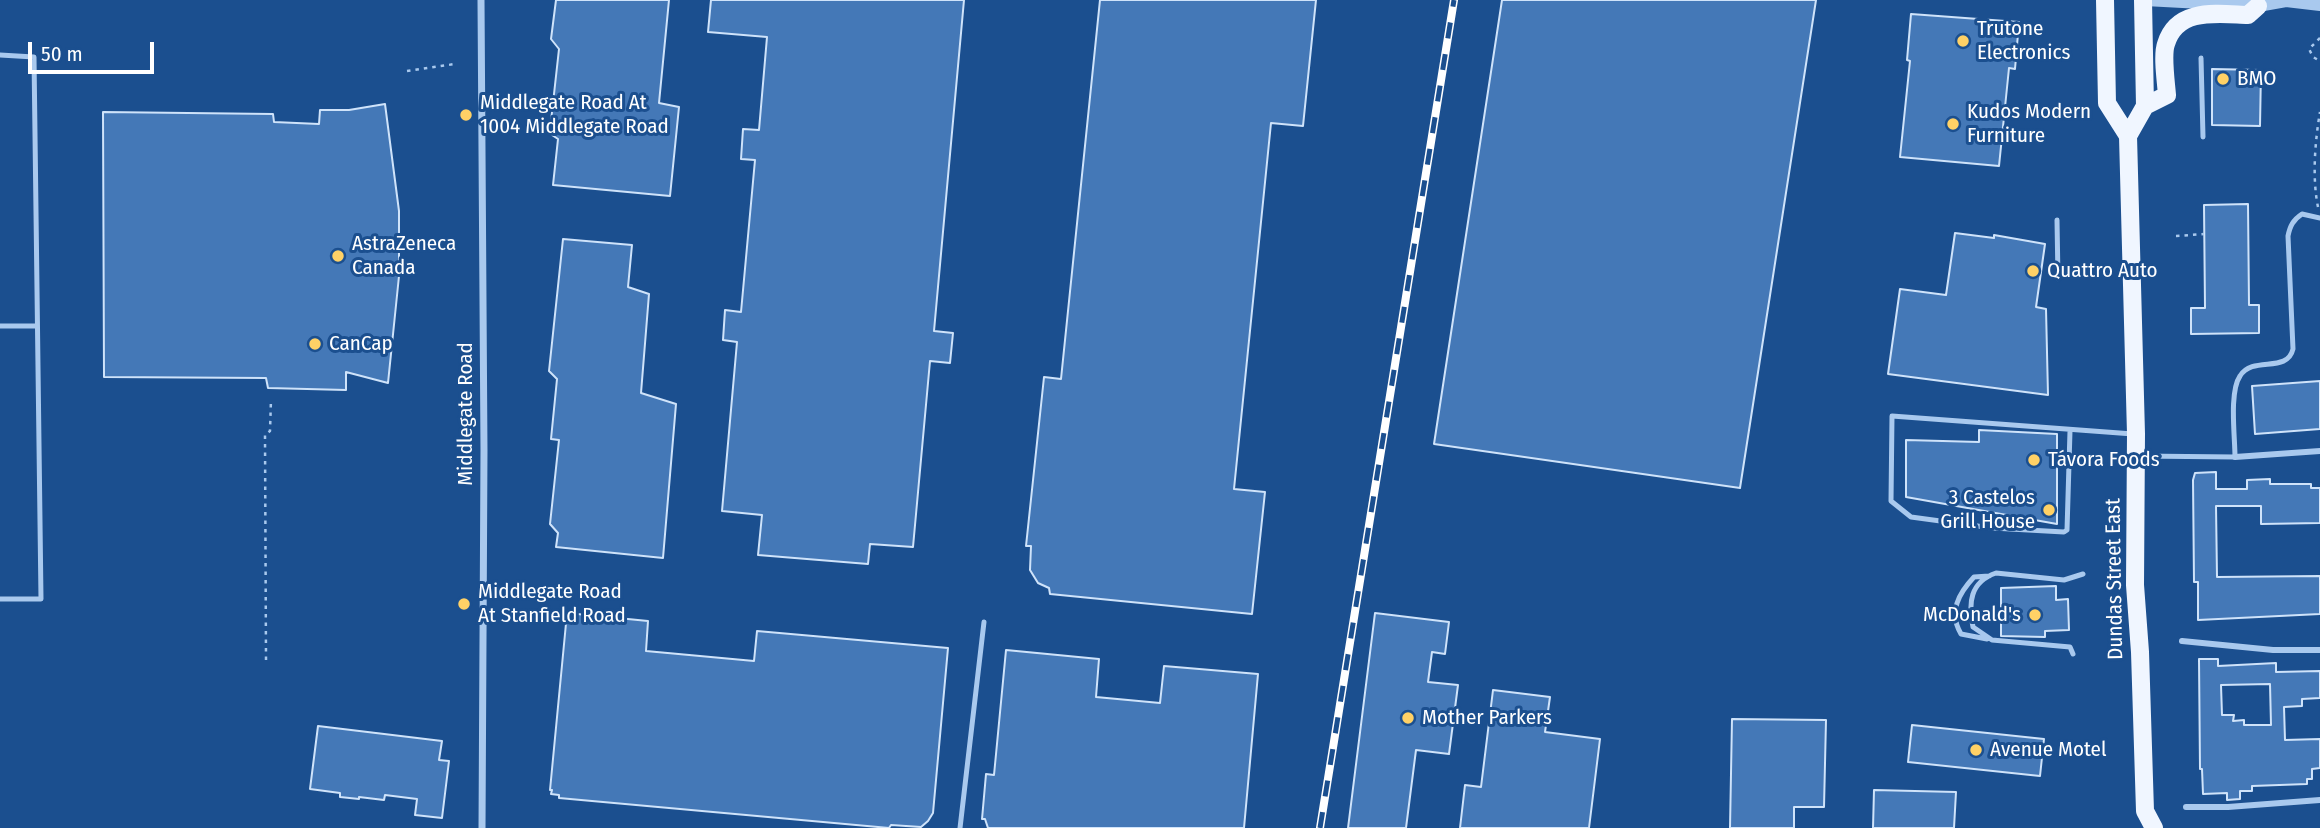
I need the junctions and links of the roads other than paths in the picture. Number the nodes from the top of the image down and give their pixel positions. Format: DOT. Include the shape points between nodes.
graph roads {
  1 [pos="481,0"];
  2 [pos="2105,0"];
  3 [pos="2144,0"];
  4 [pos="2284,1"];
  5 [pos="2320,5"];
  6 [pos="2258,6"];
  7 [pos="0,55"];
  8 [pos="2201,58"];
  9 [pos="2145,106"];
  10 [pos="2128,136"];
  11 [pos="2203,137"];
  12 [pos="2320,218"];
  13 [pos="2057,220"];
  14 [pos="2058,279"];
  15 [pos="0,326"];
  16 [pos="37,326"];
  17 [pos="2070,431"];
  18 [pos="2136,434"];
  19 [pos="2320,451"];
  20 [pos="2136,456"];
  21 [pos="2235,457"];
  22 [pos="2083,574"];
  23 [pos="1989,576"];
  24 [pos="0,599"];
  25 [pos="984,622"];
  26 [pos="1992,640"];
  27 [pos="2182,641"];
  28 [pos="2320,650"];
  29 [pos="2073,654"];
  30 [pos="2320,800"];
  31 [pos="2186,807"];
  32 [pos="2145,811"];
  33 [pos="482,828"];
  34 [pos="960,828"];
  35 [pos="2136,828"];
  36 [pos="2154,828"];
  1 -- 33 [label="street, Middlegate Road"];
  2 -- 10 [label="main road" via="2107,103"];
  3 -- 6 [label="street"];
  3 -- 9 [label="main road"];
  4 -- 5 [label="street"];
  4 -- 6 [label="street"];
  6 -- 9 [label="main road" via="2248,15 2199,13 2179,24 2165,45 2167,94"];
  7 -- 16 [label="lane" via="34,57"];
  8 -- 11 [label="lane"];
  9 -- 10 [label="main road"];
  10 -- 18 [label="main road, Dundas Street East"];
  12 -- 21 [label="lane" via="2302,214 2289,228 2294,349 2286,361 2253,365 2240,374 2235,394"];
  13 -- 14 [label="lane"];
  15 -- 16 [label="lane"];
  16 -- 24 [label="lane" via="41,599"];
  17 -- 17 [label="lane" via="2064,532 1911,517 1891,501 1892,416"];
  17 -- 18 [label="lane"];
  18 -- 20 [label="main road, Dundas Street East"];
  19 -- 21 [label="street"];
  20 -- 21 [label="lane"];
  20 -- 32 [label="main road, Dundas Street East"];
  22 -- 23 [label="lane" via="2064,580"];
  23 -- 26 [label="lane" via="1972,592 1969,607 1973,627"];
  23 -- 26 [label="lane" via="1974,576 1955,604 1961,634"];
  25 -- 34 [label="lane"];
  26 -- 29 [label="lane" via="2053,644 2070,647"];
  27 -- 28 [label="street"];
  30 -- 31 [label="street"];
  32 -- 35 [label="main road, Dundas Street East"];
  32 -- 36 [label="main road, Dundas Street East"];
}
